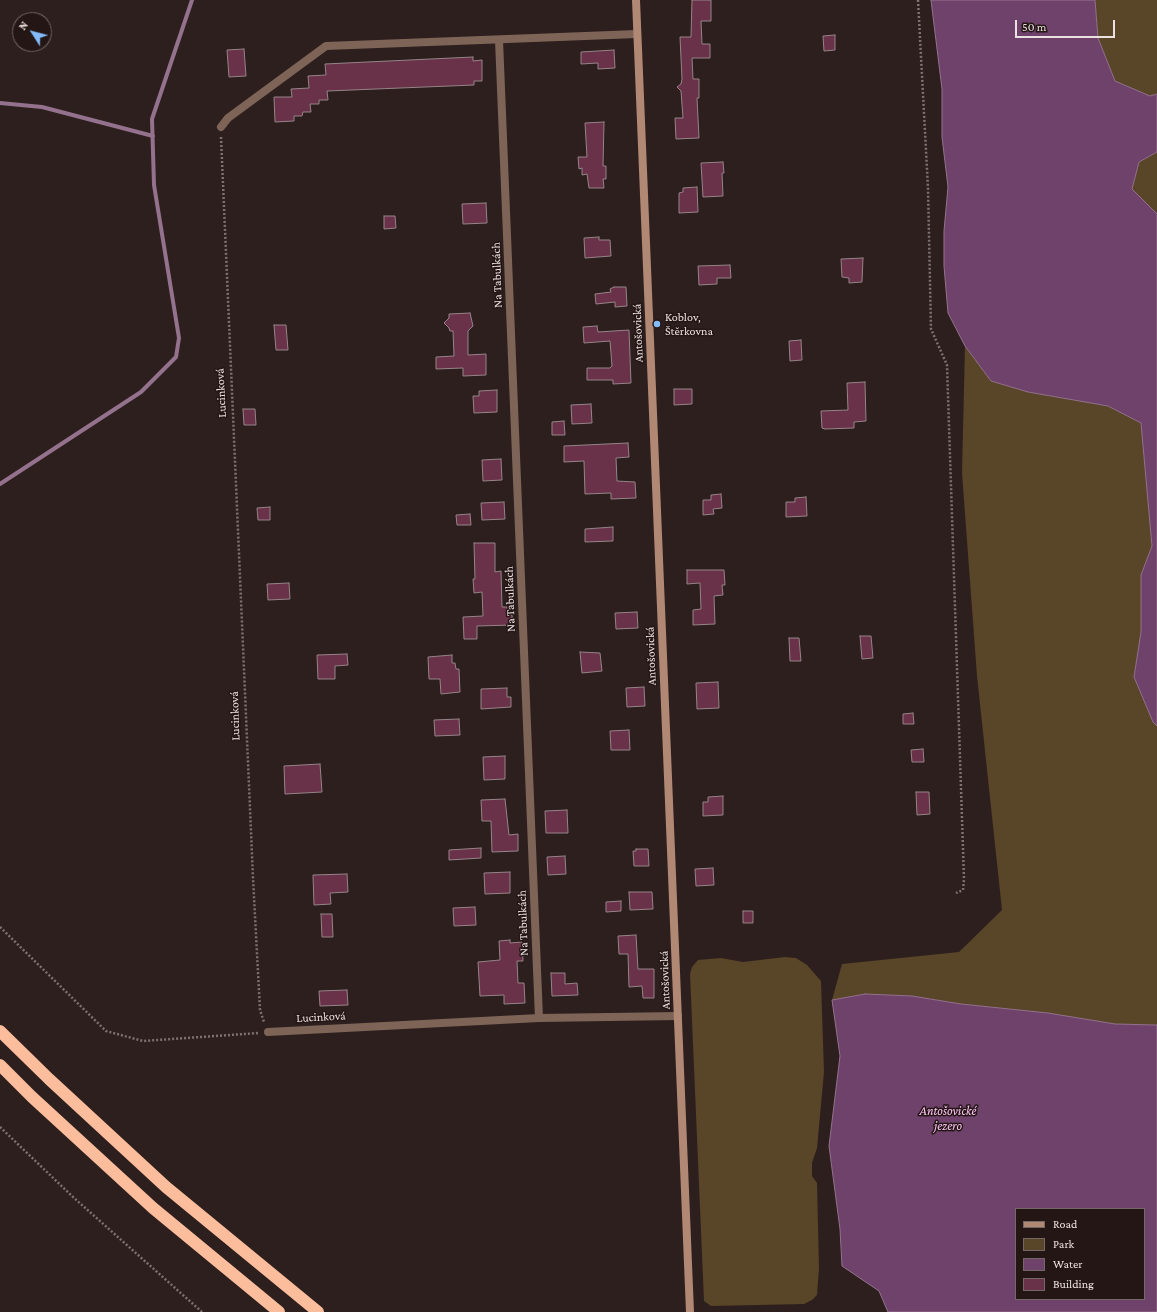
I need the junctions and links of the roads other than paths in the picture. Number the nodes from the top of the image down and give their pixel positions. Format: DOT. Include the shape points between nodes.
graph roads {
  1 [pos="636,0"];
  2 [pos="637,34"];
  3 [pos="499,40"];
  4 [pos="221,127"];
  5 [pos="678,1016"];
  6 [pos="540,1018"];
  7 [pos="0,1031"];
  8 [pos="268,1032"];
  9 [pos="0,1065"];
  10 [pos="279,1312"];
  11 [pos="318,1312"];
  12 [pos="690,1312"];
  1 -- 2 [label="street, Antošovická"];
  2 -- 3 [label="street"];
  2 -- 5 [label="street, Antošovická"];
  3 -- 4 [label="street" via="326,46 228,118"];
  3 -- 6 [label="street, Na Tabulkách"];
  5 -- 6 [label="street"];
  5 -- 12 [label="street, Antošovická"];
  6 -- 8 [label="street, Lucinková"];
  7 -- 11 [label="highway" via="166,1187"];
  9 -- 10 [label="highway" via="153,1208"];
}
